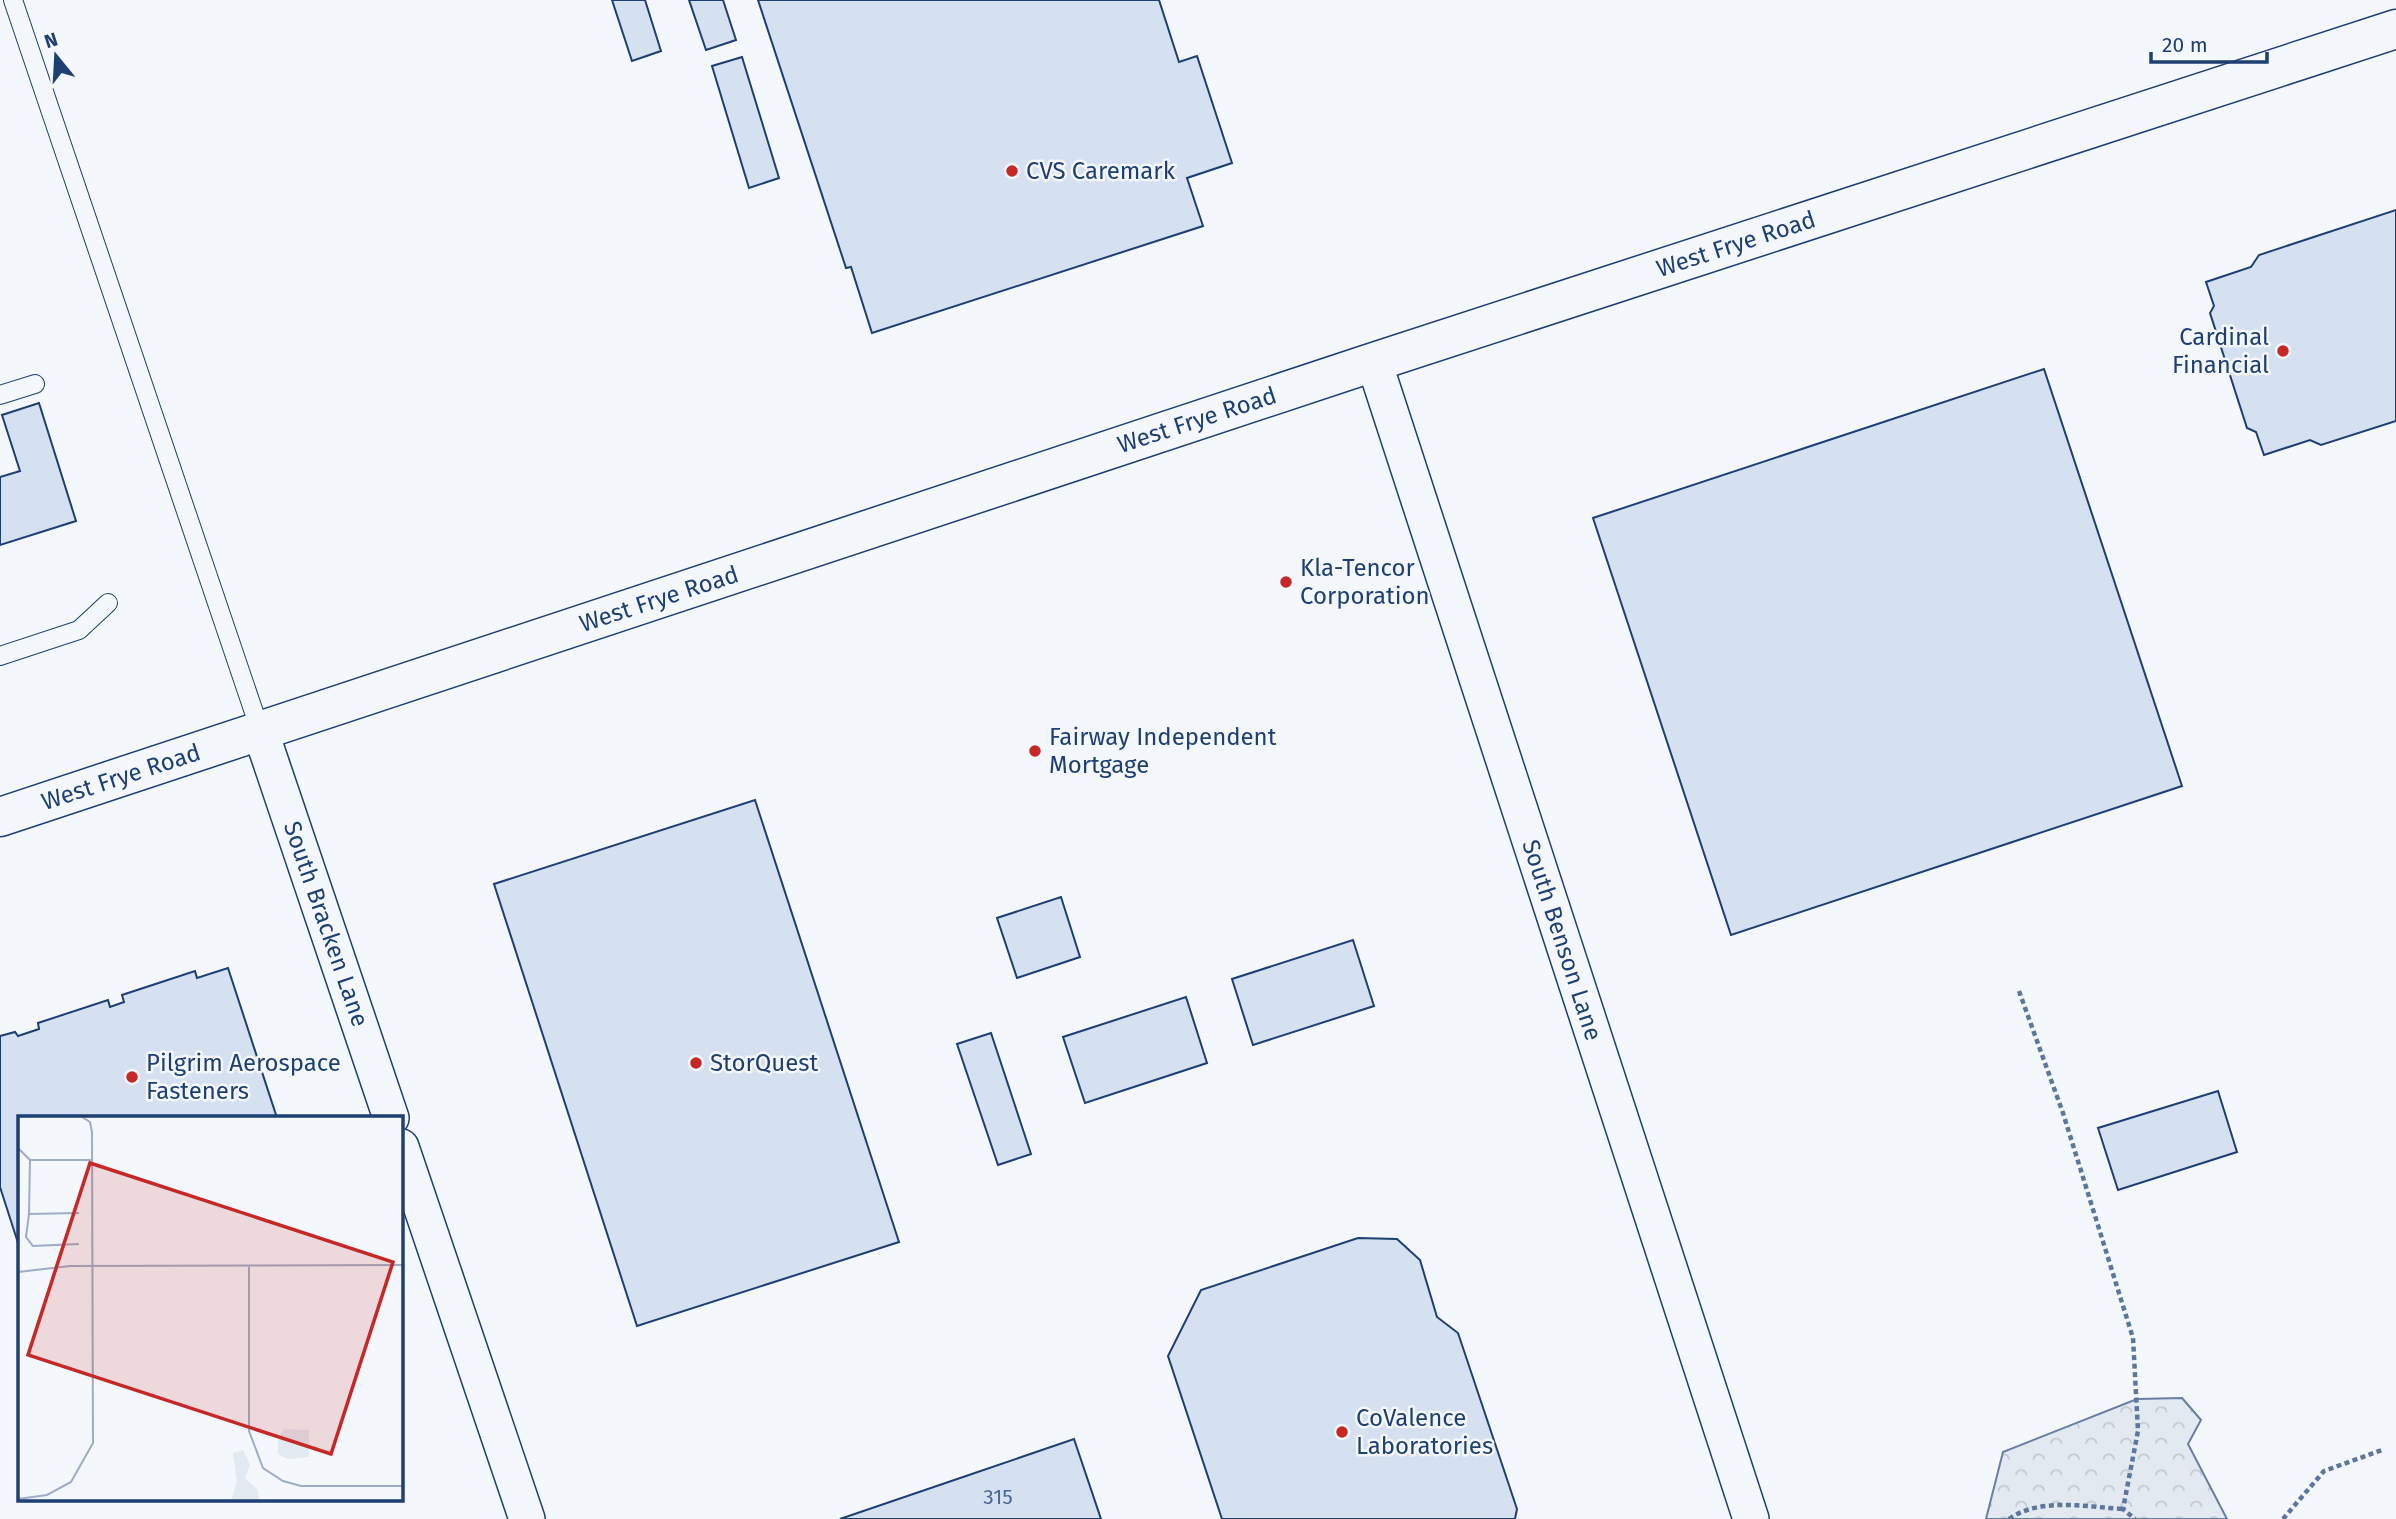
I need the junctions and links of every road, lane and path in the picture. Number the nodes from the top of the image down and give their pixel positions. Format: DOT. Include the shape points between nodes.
graph roads {
  1 [pos="13,0"];
  2 [pos="2396,29"];
  3 [pos="1374,362"];
  4 [pos="34,384"];
  5 [pos="0,395"];
  6 [pos="108,603"];
  7 [pos="0,656"];
  8 [pos="260,730"];
  9 [pos="0,817"];
  10 [pos="2019,991"];
  11 [pos="390,1116"];
  12 [pos="402,1150"];
  13 [pos="2382,1450"];
  14 [pos="2123,1509"];
  15 [pos="527,1519"];
  16 [pos="1751,1519"];
  17 [pos="2009,1519"];
  18 [pos="2135,1519"];
  19 [pos="2283,1519"];
  1 -- 8 [label="lane"];
  2 -- 3 [label="street, West Frye Road"];
  3 -- 8 [label="street, West Frye Road"];
  3 -- 16 [label="street, South Benson Lane"];
  4 -- 5 [label="lane"];
  6 -- 7 [label="lane" via="79,630"];
  8 -- 9 [label="street, West Frye Road"];
  8 -- 11 [label="street, South Bracken Lane"];
  10 -- 14 [label="path" via="2063,1113 2133,1338 2138,1431"];
  12 -- 15 [label="street"];
  13 -- 19 [label="path" via="2324,1471"];
  14 -- 17 [label="path" via="2062,1505 2021,1511"];
  14 -- 18 [label="path"];
}
